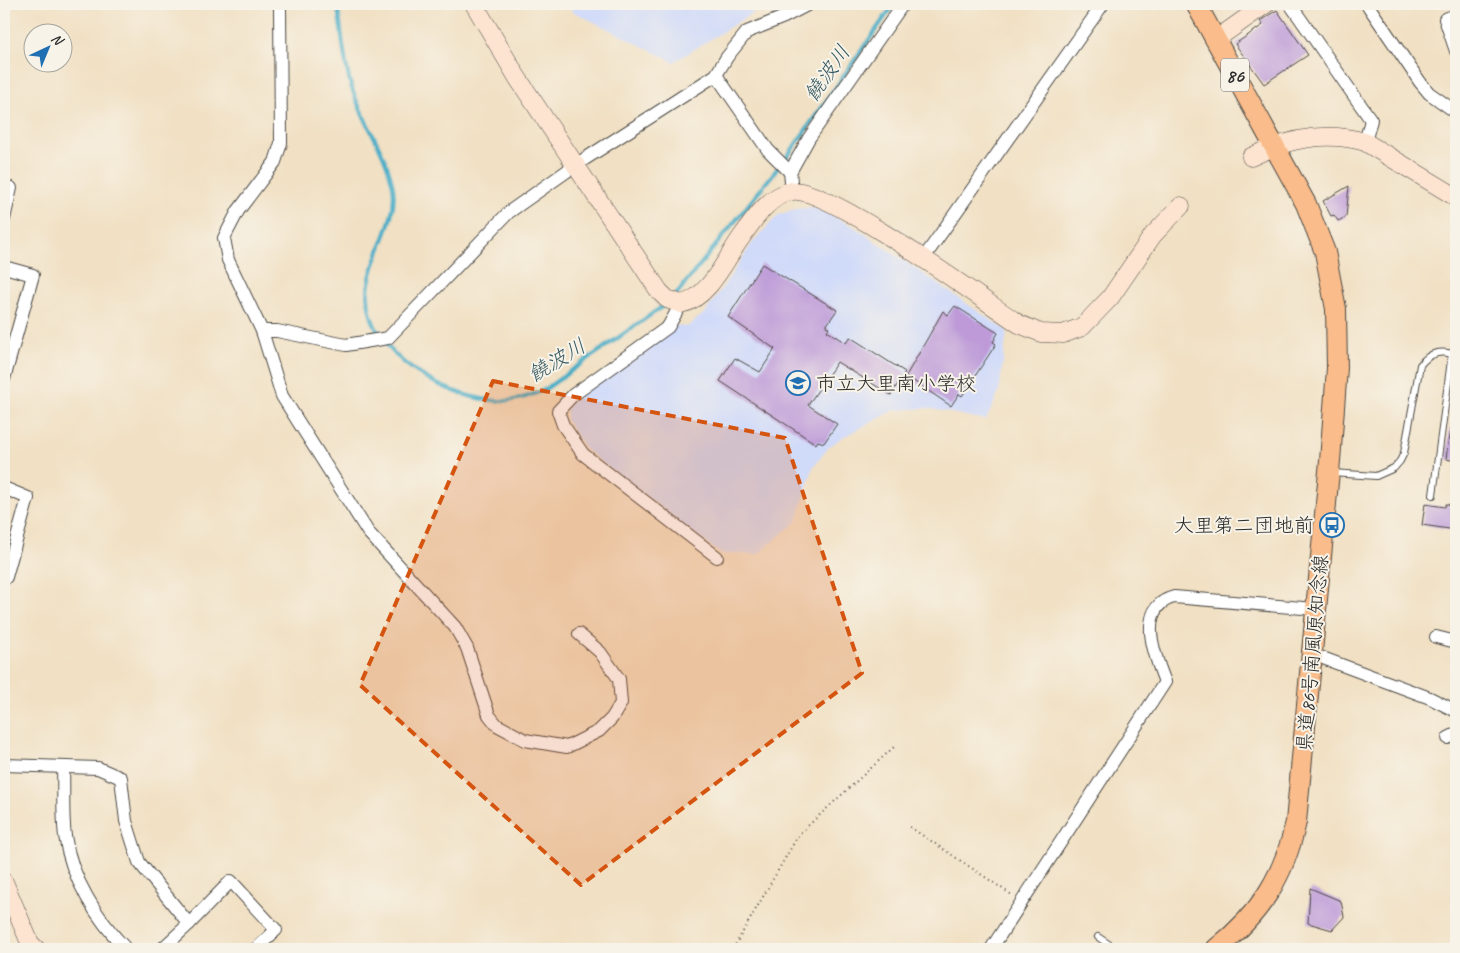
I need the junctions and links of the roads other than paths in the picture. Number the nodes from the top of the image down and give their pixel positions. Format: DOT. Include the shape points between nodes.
graph roads {
  1 [pos="280,4"];
  2 [pos="474,4"];
  3 [pos="809,4"];
  4 [pos="903,4"];
  5 [pos="1103,4"];
  6 [pos="1196,4"];
  7 [pos="1266,4"];
  8 [pos="1290,4"];
  9 [pos="1367,4"];
  10 [pos="1456,15"];
  11 [pos="1215,40"];
  12 [pos="1456,51"];
  13 [pos="716,75"];
  14 [pos="1456,112"];
  15 [pos="1365,142"];
  16 [pos="1276,145"];
  17 [pos="1251,157"];
  18 [pos="577,164"];
  19 [pos="787,168"];
  20 [pos="4,186"];
  21 [pos="792,191"];
  22 [pos="1456,197"];
  23 [pos="1181,206"];
  24 [pos="4,220"];
  25 [pos="923,259"];
  26 [pos="4,267"];
  27 [pos="681,304"];
  28 [pos="262,331"];
  29 [pos="1454,354"];
  30 [pos="4,379"];
  31 [pos="1328,473"];
  32 [pos="4,488"];
  33 [pos="1433,494"];
  34 [pos="717,557"];
  35 [pos="4,578"];
  36 [pos="1315,609"];
  37 [pos="579,634"];
  38 [pos="1436,637"];
  39 [pos="1456,642"];
  40 [pos="1312,654"];
  41 [pos="1456,711"];
  42 [pos="4,765"];
  43 [pos="63,767"];
  44 [pos="4,882"];
  45 [pos="189,924"];
  46 [pos="1098,937"];
  47 [pos="28,947"];
  48 [pos="126,949"];
  49 [pos="162,949"];
  50 [pos="256,949"];
  51 [pos="991,949"];
  52 [pos="1116,949"];
  53 [pos="1218,949"];
  1 -- 28 [label="street" via="280,148 275,162 238,211 224,238 228,260"];
  2 -- 18 [label="street" via="517,77"];
  3 -- 13 [label="street" via="747,32"];
  4 -- 19 [label="street"];
  5 -- 25 [label="street"];
  6 -- 11 [label="main road, 県道86号南風原知念線 / 86"];
  7 -- 11 [label="street"];
  8 -- 15 [label="street" via="1370,120"];
  9 -- 14 [label="street" via="1429,93"];
  10 -- 12 [label="street" via="1445,19"];
  11 -- 16 [label="main road, 県道86号南風原知念線 / 86"];
  13 -- 18 [label="street"];
  13 -- 19 [label="street" via="768,150"];
  15 -- 16 [label="street" via="1350,137 1327,136"];
  15 -- 22 [label="street"];
  16 -- 17 [label="street"];
  16 -- 31 [label="main road, 県道86号南風原知念線 / 86" via="1318,231 1336,309 1337,368"];
  18 -- 27 [label="street" via="659,290 667,299"];
  18 -- 28 [label="street" via="509,212 388,338 346,345"];
  19 -- 21 [label="street"];
  20 -- 24 [label="street" via="12,188"];
  21 -- 25 [label="street" via="820,198"];
  21 -- 27 [label="street" via="777,197 762,211 698,297"];
  23 -- 25 [label="street" via="1153,235 1110,298 1082,327 1063,334 1041,334 1020,324"];
  26 -- 30 [label="street" via="33,275"];
  27 -- 34 [label="street" via="668,327 573,395 558,410 563,425 583,454"];
  28 -- 37 [label="street" via="282,396 368,532 455,627 466,648 489,715 497,725 525,740 567,747 599,731 612,718 621,703 619,679 600,652"];
  29 -- 31 [label="lane" via="1434,353 1420,364 1404,453 1394,468 1376,476"];
  29 -- 33 [label="lane"];
  31 -- 36 [label="main road, 県道86号南風原知念線 / 86"];
  32 -- 35 [label="street" via="28,498"];
  36 -- 40 [label="main road, 県道86号南風原知念線 / 86"];
  36 -- 51 [label="street" via="1174,597 1156,607 1151,632 1152,649 1165,682"];
  38 -- 39 [label="street"];
  40 -- 41 [label="street" via="1430,698"];
  40 -- 53 [label="main road, 県道86号南風原知念線 / 86" via="1300,796 1291,847 1279,877 1261,905"];
  42 -- 43 [label="street"];
  43 -- 45 [label="street" via="98,768 121,778 126,821 139,862"];
  43 -- 48 [label="street" via="65,836 76,874 106,928"];
  44 -- 47 [label="street"];
  45 -- 49 [label="street"];
  45 -- 50 [label="street" via="231,881 276,930"];
  46 -- 52 [label="lane"];
}
